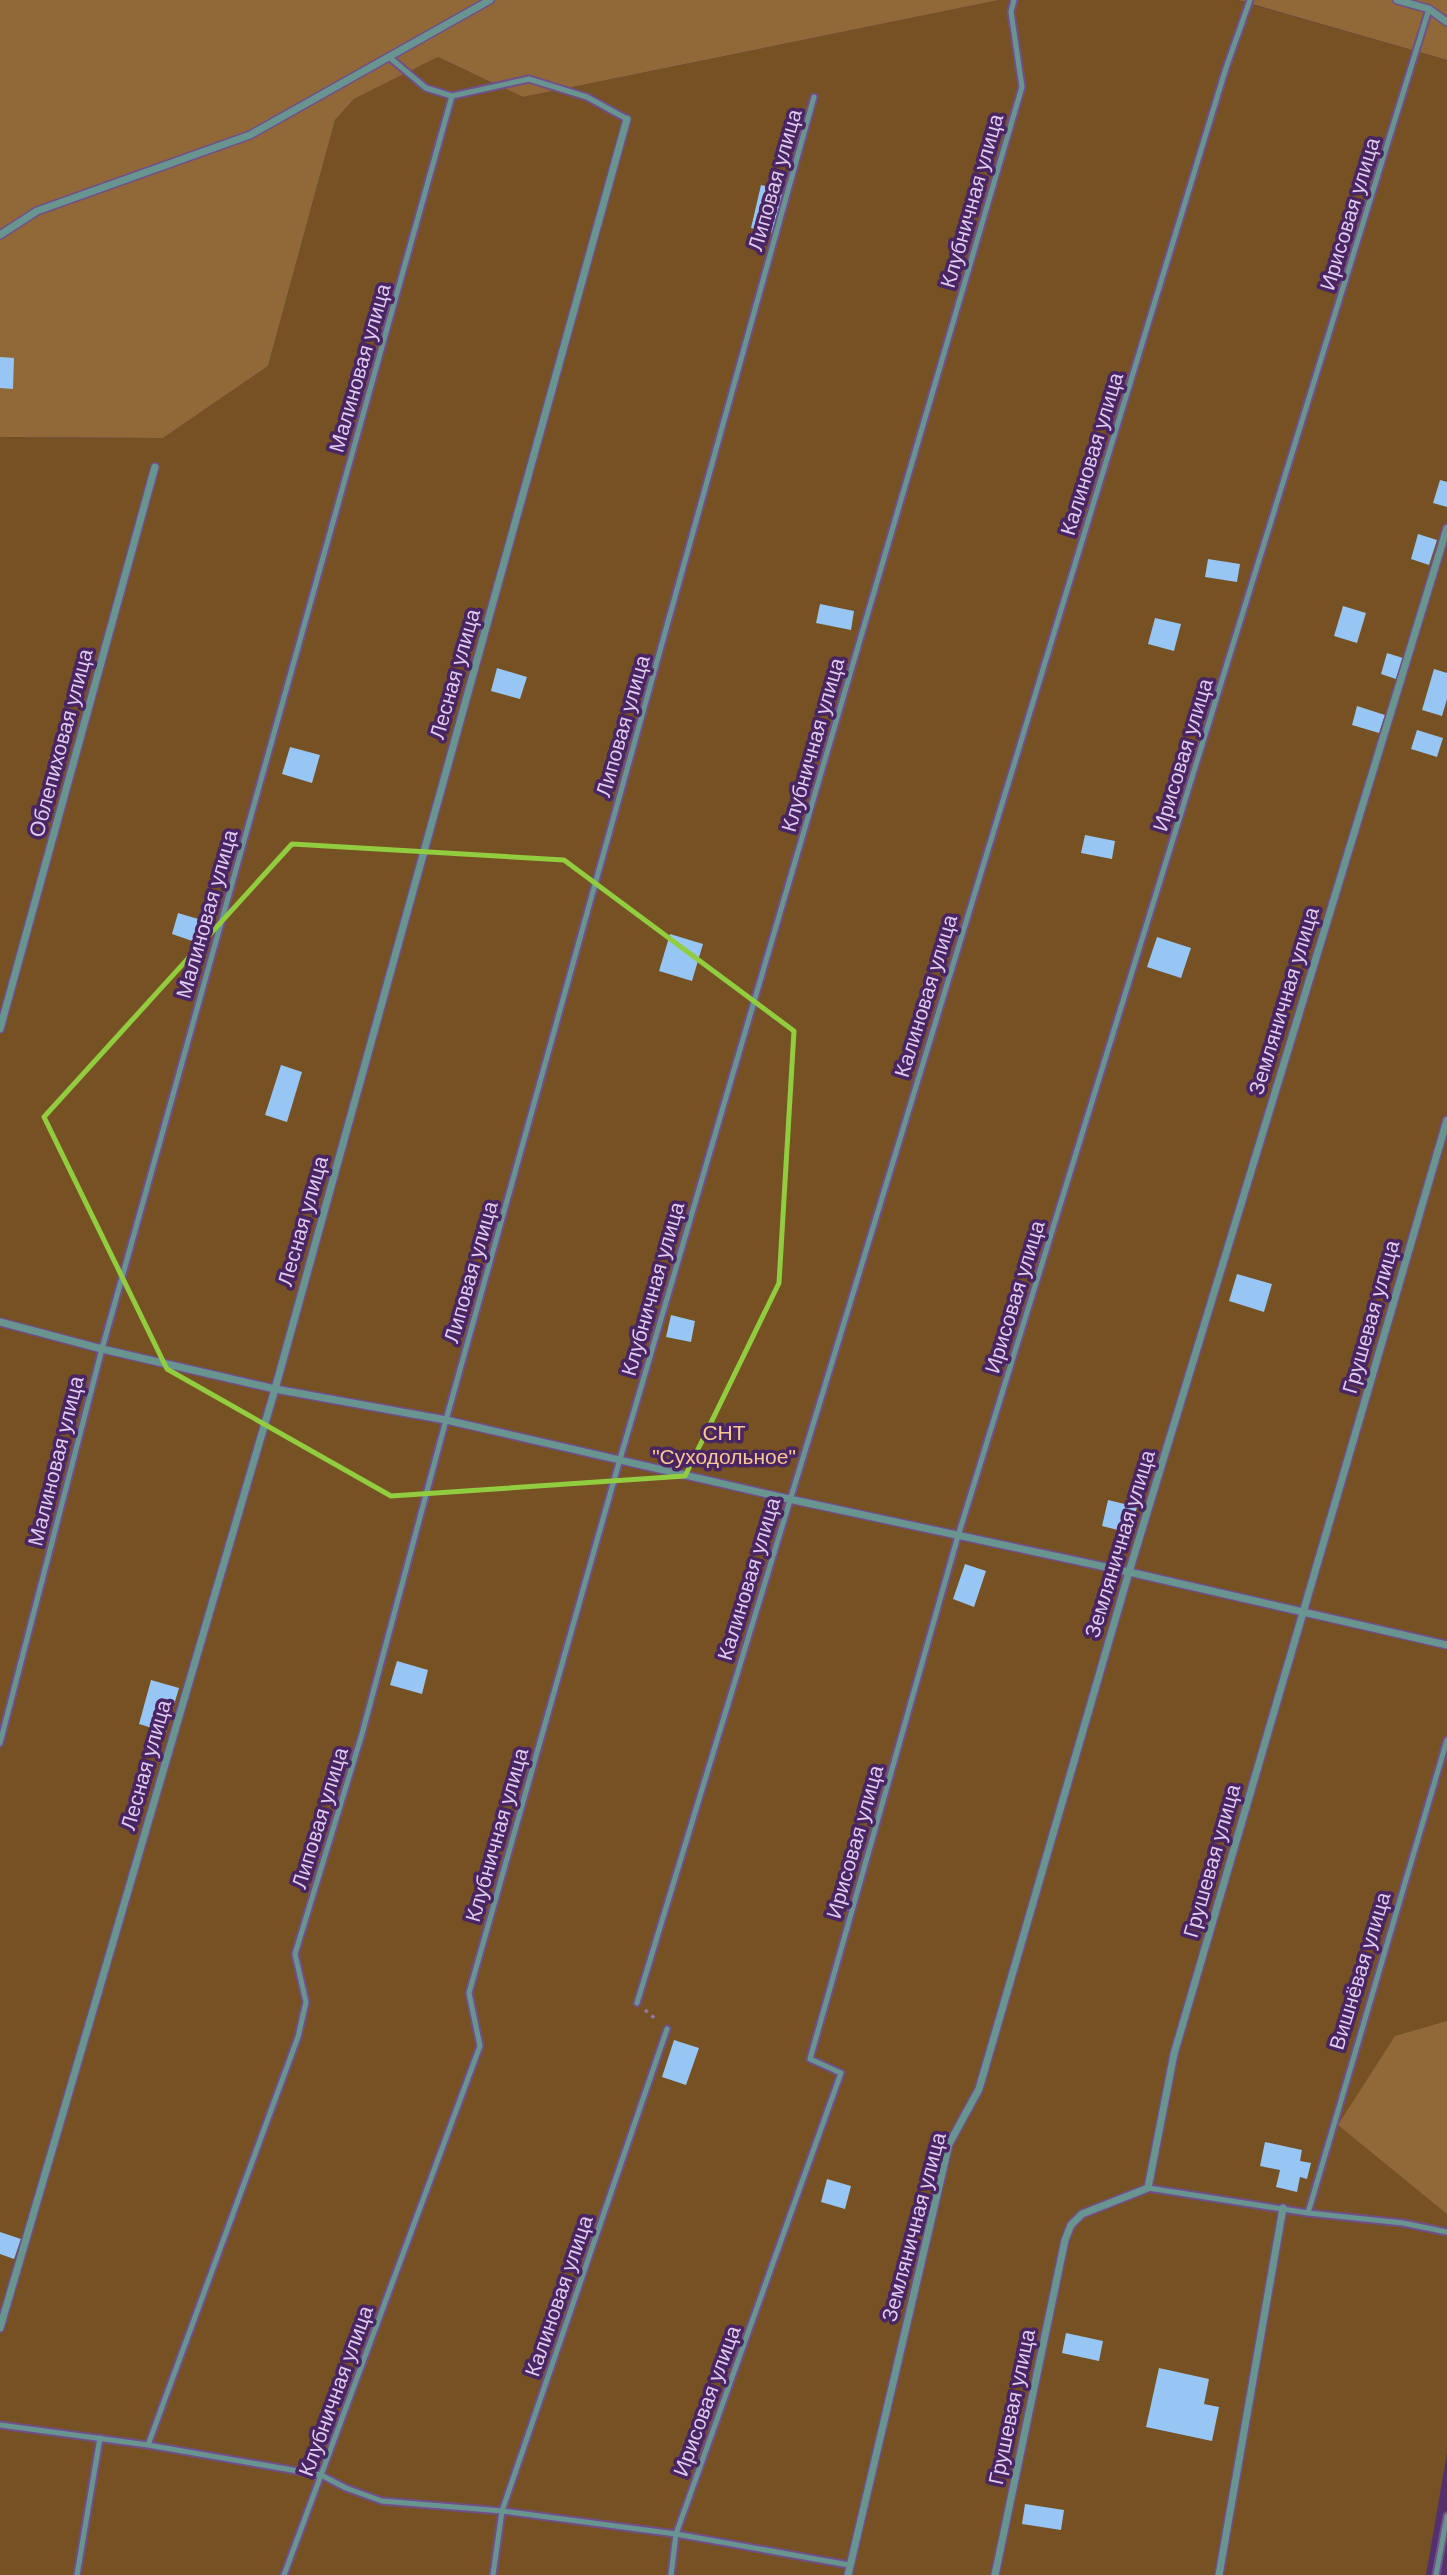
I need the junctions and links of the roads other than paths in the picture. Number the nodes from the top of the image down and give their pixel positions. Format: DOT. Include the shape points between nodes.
graph roads {
  1 [pos="489,0"];
  2 [pos="1014,0"];
  3 [pos="1250,0"];
  4 [pos="1396,0"];
  5 [pos="1429,9"];
  6 [pos="1447,22"];
  7 [pos="389,57"];
  8 [pos="452,96"];
  9 [pos="814,97"];
  10 [pos="627,119"];
  11 [pos="0,235"];
  12 [pos="155,467"];
  13 [pos="1447,527"];
  14 [pos="0,1029"];
  15 [pos="1447,1120"];
  16 [pos="0,1322"];
  17 [pos="102,1349"];
  18 [pos="275,1388"];
  19 [pos="446,1420"];
  20 [pos="620,1459"];
  21 [pos="789,1499"];
  22 [pos="958,1536"];
  23 [pos="1129,1572"];
  24 [pos="1302,1612"];
  25 [pos="1447,1645"];
  26 [pos="1447,1740"];
  27 [pos="0,1743"];
  28 [pos="637,2003"];
  29 [pos="667,2029"];
  30 [pos="1148,2188"];
  31 [pos="1283,2208"];
  32 [pos="1308,2213"];
  33 [pos="1447,2232"];
  34 [pos="0,2328"];
  35 [pos="0,2425"];
  36 [pos="100,2438"];
  37 [pos="148,2445"];
  38 [pos="321,2475"];
  39 [pos="502,2511"];
  40 [pos="1447,2516"];
  41 [pos="676,2534"];
  42 [pos="849,2565"];
  43 [pos="77,2575"];
  44 [pos="284,2575"];
  45 [pos="493,2575"];
  46 [pos="671,2575"];
  47 [pos="848,2575"];
  48 [pos="995,2575"];
  49 [pos="1219,2575"];
  50 [pos="1436,2575"];
  1 -- 7 [label="street"];
  2 -- 20 [label="lane, Клубничная улица" via="1011,12 1022,88"];
  3 -- 21 [label="lane, Калиновая улица"];
  4 -- 5 [label="street"];
  5 -- 6 [label="street"];
  5 -- 22 [label="lane, Ирисовая улица"];
  7 -- 8 [label="lane" via="426,88"];
  7 -- 11 [label="street" via="250,135 37,211"];
  8 -- 10 [label="lane" via="529,79 587,96"];
  8 -- 17 [label="lane, Малиновая улица"];
  9 -- 19 [label="lane, Липовая улица"];
  10 -- 18 [label="street, Лесная улица"];
  12 -- 14 [label="street, Облепиховая улица"];
  13 -- 23 [label="street, Земляничная улица"];
  15 -- 24 [label="street, Грушевая улица"];
  16 -- 17 [label="street"];
  17 -- 18 [label="street"];
  17 -- 27 [label="lane, Малиновая улица"];
  18 -- 19 [label="street"];
  18 -- 34 [label="street, Лесная улица"];
  19 -- 20 [label="street"];
  19 -- 37 [label="lane, Липовая улица" via="365,1721 295,1954 306,2002 298,2037"];
  20 -- 21 [label="street"];
  20 -- 38 [label="lane, Клубничная улица" via="469,1993 480,2046"];
  21 -- 22 [label="street"];
  21 -- 28 [label="lane, Калиновая улица"];
  22 -- 23 [label="street"];
  22 -- 41 [label="lane, Ирисовая улица" via="810,2059 841,2073"];
  23 -- 24 [label="street"];
  23 -- 42 [label="street, Земляничная улица" via="979,2089 949,2144"];
  24 -- 25 [label="street"];
  24 -- 30 [label="street, Грушевая улица" via="1174,2054"];
  26 -- 32 [label="lane, Вишнёвая улица"];
  29 -- 39 [label="lane, Калиновая улица"];
  30 -- 31 [label="lane"];
  30 -- 48 [label="street, Грушевая улица" via="1082,2214 1065,2240"];
  31 -- 32 [label="lane"];
  31 -- 49 [label="street"];
  32 -- 33 [label="lane"];
  35 -- 36 [label="lane"];
  36 -- 37 [label="lane"];
  36 -- 43 [label="lane"];
  37 -- 38 [label="lane"];
  38 -- 39 [label="lane" via="382,2501"];
  38 -- 44 [label="lane, Клубничная улица"];
  39 -- 41 [label="lane"];
  39 -- 45 [label="lane, Калиновая улица"];
  40 -- 50 [label="lane"];
  41 -- 42 [label="lane"];
  41 -- 46 [label="lane, Ирисовая улица"];
  42 -- 47 [label="street, Земляничная улица"];
}
